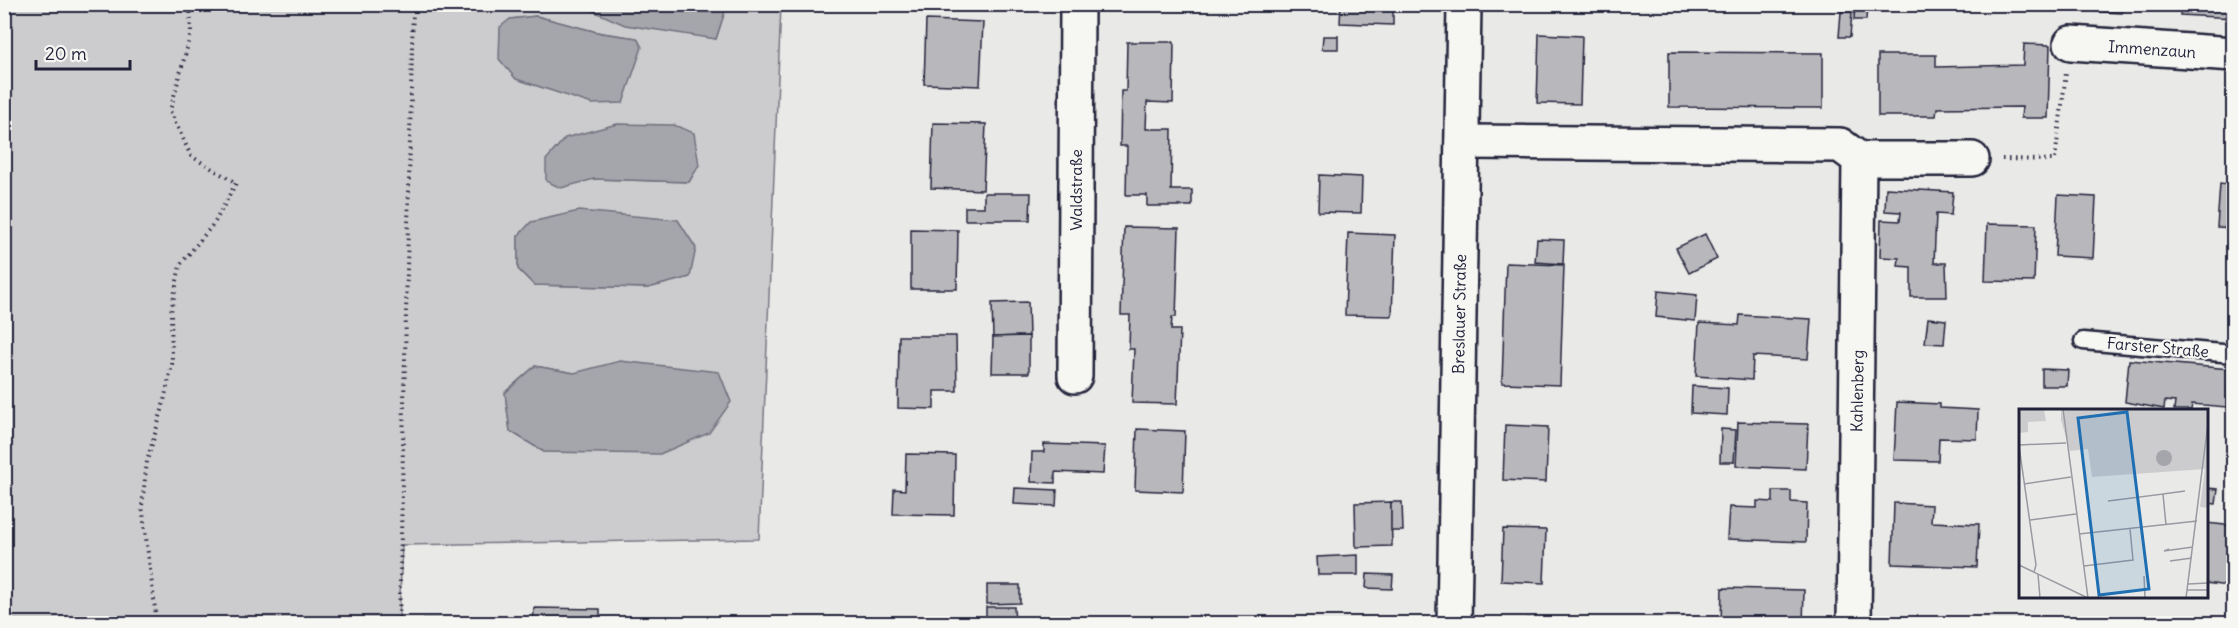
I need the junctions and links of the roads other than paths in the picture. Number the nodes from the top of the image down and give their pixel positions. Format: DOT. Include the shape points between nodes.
graph roads {
  1 [pos="1077,4"];
  2 [pos="1464,4"];
  3 [pos="2071,43"];
  4 [pos="2234,54"];
  5 [pos="1462,142"];
  6 [pos="1860,159"];
  7 [pos="1972,159"];
  8 [pos="2083,341"];
  9 [pos="2234,354"];
  10 [pos="1075,376"];
  11 [pos="1454,624"];
  12 [pos="1854,624"];
  1 -- 10 [label="street, Waldstraße"];
  2 -- 5 [label="street, Breslauer Straße"];
  3 -- 4 [label="street, Immenzaun"];
  5 -- 6 [label="street" via="1840,145"];
  5 -- 11 [label="street, Breslauer Straße"];
  6 -- 7 [label="street"];
  6 -- 12 [label="street, Kahlenberg"];
  8 -- 9 [label="lane, Farster Straße"];
}
